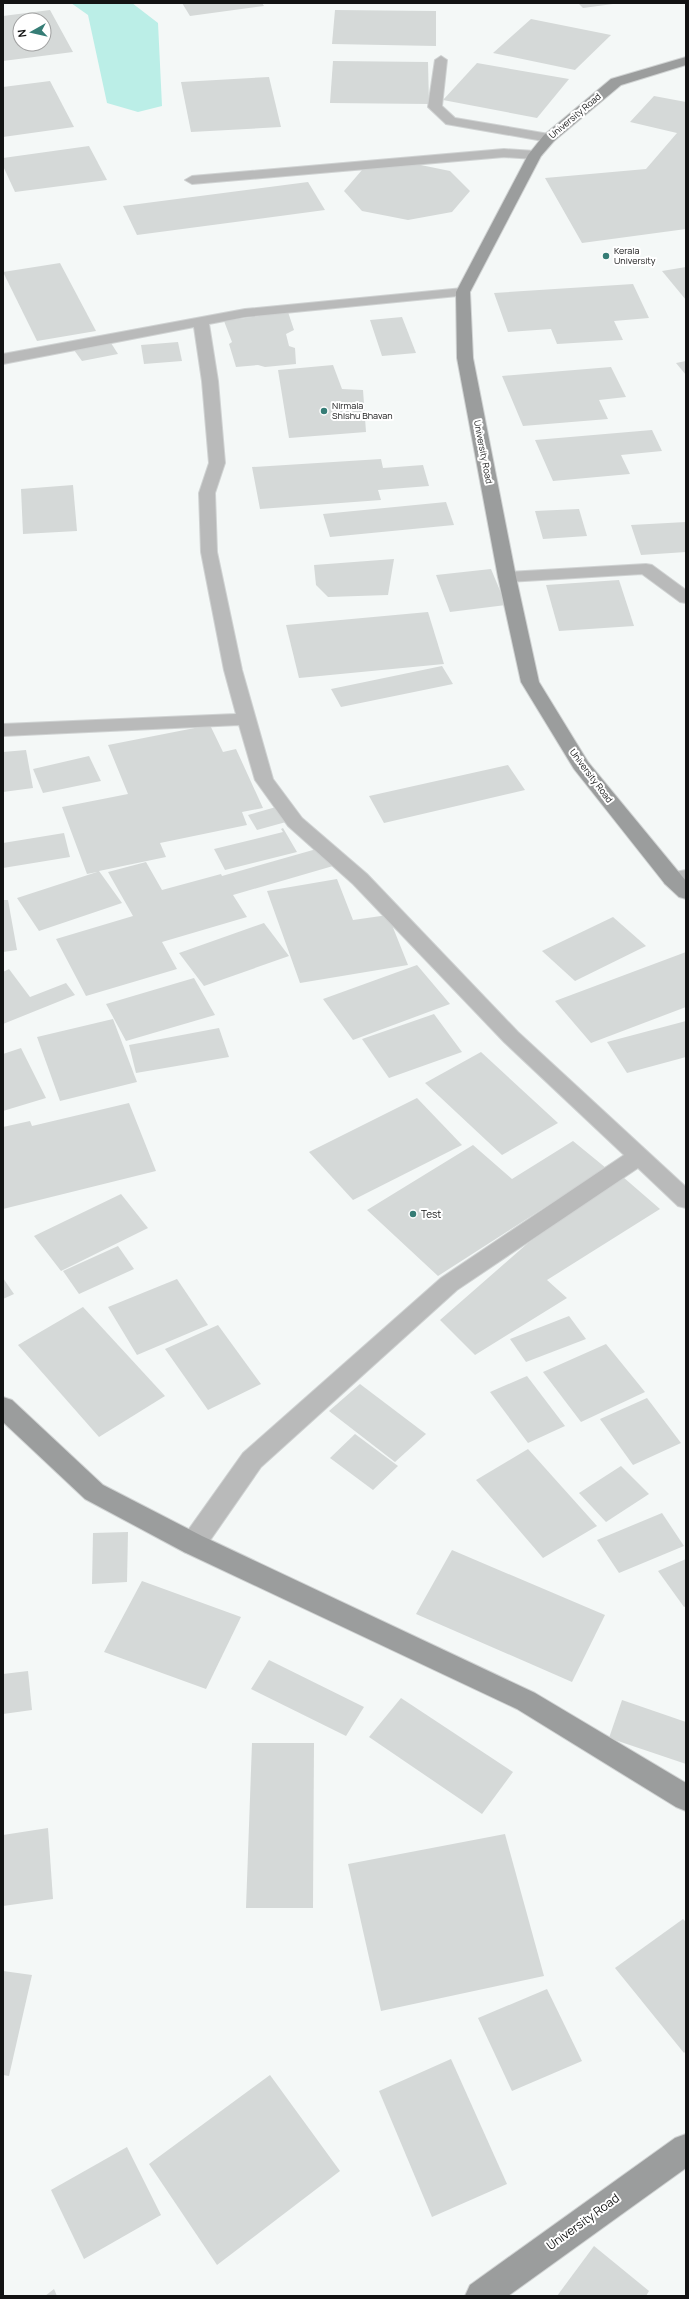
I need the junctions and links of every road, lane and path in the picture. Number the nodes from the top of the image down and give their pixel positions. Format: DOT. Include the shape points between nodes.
graph roads {
  1 [pos="441,60"];
  2 [pos="686,61"];
  3 [pos="549,138"];
  4 [pos="535,155"];
  5 [pos="192,180"];
  6 [pos="464,292"];
  7 [pos="201,321"];
  8 [pos="3,359"];
  9 [pos="506,576"];
  10 [pos="686,598"];
  11 [pos="247,718"];
  12 [pos="3,730"];
  13 [pos="681,882"];
  14 [pos="638,1157"];
  15 [pos="686,1200"];
  16 [pos="3,1407"];
  17 [pos="193,1544"];
  18 [pos="686,1798"];
  19 [pos="686,2149"];
  20 [pos="481,2296"];
  1 -- 3 [label="street" via="435,107 450,121"];
  2 -- 3 [label="street, University Road" via="616,82"];
  3 -- 4 [label="street, University Road"];
  4 -- 5 [label="street" via="504,153"];
  4 -- 6 [label="street, University Road"];
  6 -- 7 [label="street" via="245,313"];
  6 -- 9 [label="street, University Road" via="465,358"];
  7 -- 8 [label="street"];
  7 -- 11 [label="street" via="210,381 217,463 208,493 209,552 233,670"];
  9 -- 10 [label="street" via="646,569"];
  9 -- 13 [label="street, University Road" via="530,682 581,765"];
  11 -- 12 [label="street" via="172,724"];
  11 -- 14 [label="street" via="264,780 295,822 360,879 511,1037"];
  14 -- 15 [label="street"];
  14 -- 17 [label="street" via="449,1284 252,1460"];
  16 -- 17 [label="street" via="94,1492"];
  17 -- 18 [label="street" via="526,1701"];
  19 -- 20 [label="street, University Road"];
}
